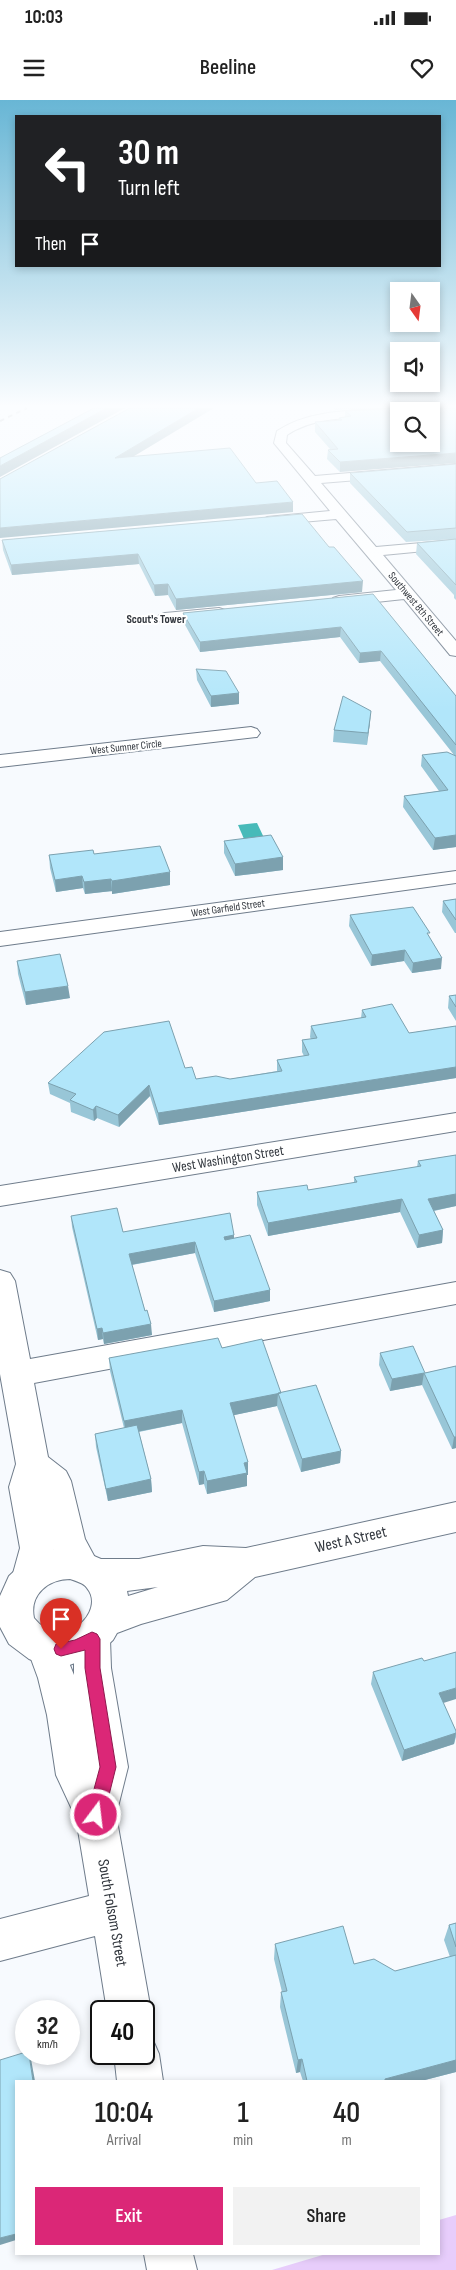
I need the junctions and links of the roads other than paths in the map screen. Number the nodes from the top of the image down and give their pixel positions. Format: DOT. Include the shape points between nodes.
graph roads {
  1 [pos="336,509"];
  2 [pos="340,514"];
  3 [pos="254,522"];
  4 [pos="456,544"];
  5 [pos="372,552"];
  6 [pos="407,594"];
  7 [pos="321,602"];
  8 [pos="233,611"];
  9 [pos="165,618"];
  10 [pos="455,626"];
  11 [pos="436,628"];
  12 [pos="456,651"];
  13 [pos="252,733"];
  14 [pos="0,761"];
  15 [pos="456,877"];
  16 [pos="0,939"];
  17 [pos="456,1122"];
  18 [pos="0,1196"];
  19 [pos="0,1281"];
  20 [pos="456,1292"];
  21 [pos="16,1374"];
  22 [pos="33,1464"];
  23 [pos="456,1517"];
  24 [pos="246,1564"];
  25 [pos="90,1570"];
  26 [pos="16,1592"];
  27 [pos="100,1630"];
  28 [pos="23,1638"];
  29 [pos="96,1815"];
  30 [pos="112,1911"];
  31 [pos="0,1940"];
  32 [pos="127,2000"];
  33 [pos="138,2065"];
  34 [pos="140,2080"];
  35 [pos="169,2255"];
  36 [pos="172,2270"];
  1 -- 2 [label="street, Southwest 8th Street"];
  2 -- 3 [label="street"];
  2 -- 5 [label="street, Southwest 8th Street"];
  4 -- 5 [label="street"];
  5 -- 6 [label="street, Southwest 8th Street"];
  6 -- 7 [label="street"];
  6 -- 11 [label="street, Southwest 8th Street"];
  8 -- 9 [label="street"];
  10 -- 11 [label="street"];
  11 -- 12 [label="street, Southwest 8th Street"];
  13 -- 14 [label="street, West Sumner Circle"];
  15 -- 16 [label="street, West Garfield Street"];
  17 -- 18 [label="street, West Washington Street"];
  19 -- 21 [label="street"];
  20 -- 21 [label="street"];
  21 -- 22 [label="street"];
  22 -- 25 [label="street" via="54,1481 68,1542"];
  22 -- 26 [label="street" via="26,1487 36,1548"];
  23 -- 24 [label="street, West A Street"];
  24 -- 25 [label="street, West A Street" via="203,1562 139,1575"];
  24 -- 27 [label="street, West A Street" via="214,1588 139,1608"];
  25 -- 26 [label="street" via="73,1563 43,1568"];
  25 -- 27 [label="street" via="108,1586 111,1599 111,1610"];
  26 -- 28 [label="street" via="16,1617"];
  27 -- 28 [label="street" via="78,1646 61,1649"];
  27 -- 29 [label="street, South Folsom Street" via="94,1676 108,1767"];
  28 -- 29 [label="street, South Folsom Street" via="57,1678 76,1775"];
  29 -- 30 [label="street, South Folsom Street"];
  30 -- 31 [label="street"];
  30 -- 32 [label="street, South Folsom Street"];
  33 -- 34 [label="street"];
  35 -- 36 [label="street"];
}
